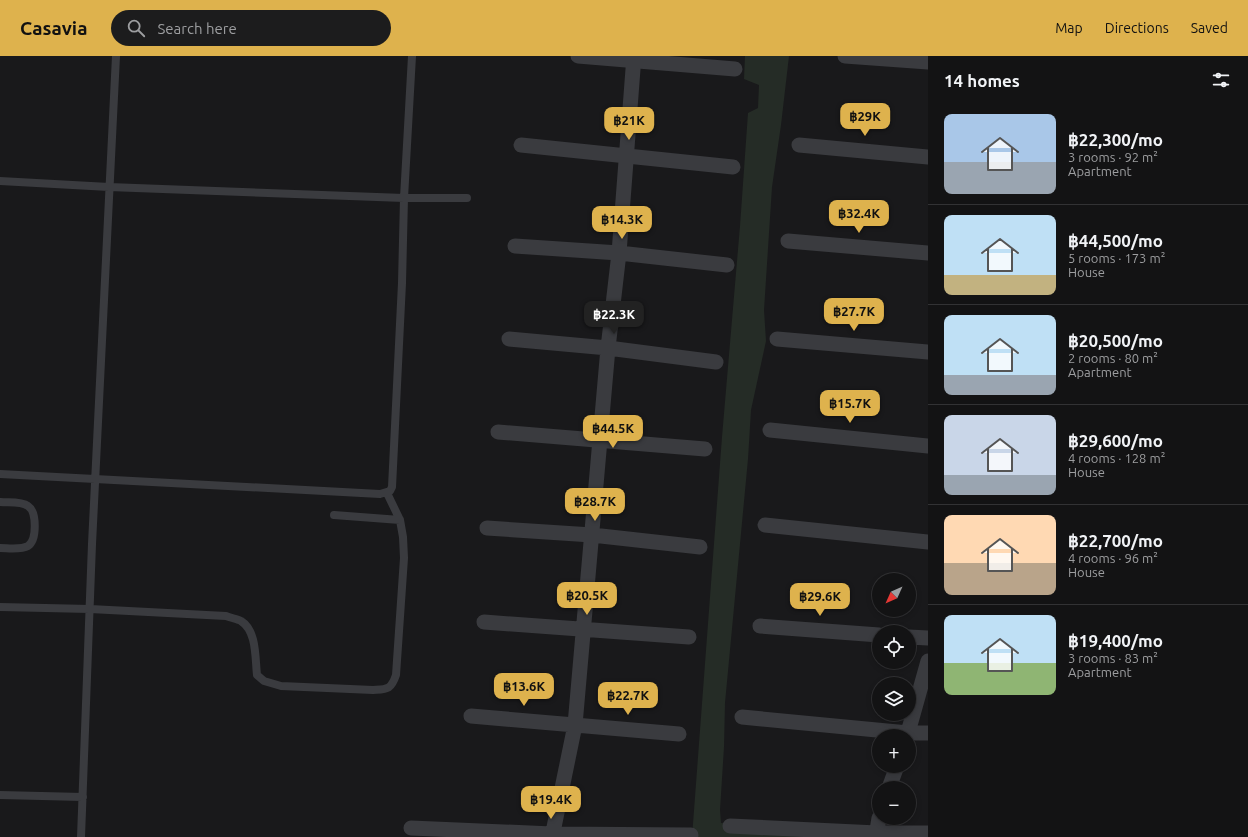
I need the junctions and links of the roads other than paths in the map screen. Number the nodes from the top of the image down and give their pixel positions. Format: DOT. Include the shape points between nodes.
graph roads {
  1 [pos="116,56"];
  2 [pos="412,56"];
  3 [pos="578,56"];
  4 [pos="845,56"];
  5 [pos="634,58"];
  6 [pos="928,62"];
  7 [pos="735,70"];
  8 [pos="521,145"];
  9 [pos="799,145"];
  10 [pos="626,155"];
  11 [pos="928,157"];
  12 [pos="733,167"];
  13 [pos="0,181"];
  14 [pos="109,187"];
  15 [pos="404,198"];
  16 [pos="467,198"];
  17 [pos="788,241"];
  18 [pos="515,246"];
  19 [pos="619,253"];
  20 [pos="928,253"];
  21 [pos="727,265"];
  22 [pos="509,339"];
  23 [pos="777,339"];
  24 [pos="608,348"];
  25 [pos="928,352"];
  26 [pos="716,362"];
  27 [pos="770,430"];
  28 [pos="498,432"];
  29 [pos="600,440"];
  30 [pos="928,446"];
  31 [pos="706,449"];
  32 [pos="0,474"];
  33 [pos="95,479"];
  34 [pos="387,493"];
  35 [pos="0,502"];
  36 [pos="334,515"];
  37 [pos="400,520"];
  38 [pos="765,525"];
  39 [pos="487,528"];
  40 [pos="592,535"];
  41 [pos="928,542"];
  42 [pos="700,547"];
  43 [pos="0,548"];
  44 [pos="0,607"];
  45 [pos="90,609"];
  46 [pos="484,622"];
  47 [pos="760,626"];
  48 [pos="584,629"];
  49 [pos="872,634"];
  50 [pos="688,637"];
  51 [pos="916,637"];
  52 [pos="928,638"];
  53 [pos="928,661"];
  54 [pos="471,716"];
  55 [pos="742,717"];
  56 [pos="575,725"];
  57 [pos="909,729"];
  58 [pos="872,730"];
  59 [pos="928,733"];
  60 [pos="679,734"];
  61 [pos="916,734"];
  62 [pos="0,795"];
  63 [pos="83,797"];
  64 [pos="878,825"];
  65 [pos="730,826"];
  66 [pos="411,828"];
  67 [pos="928,833"];
  68 [pos="552,835"];
  69 [pos="691,835"];
  70 [pos="876,835"];
  71 [pos="81,837"];
  1 -- 14 [label="lane"];
  2 -- 15 [label="lane"];
  3 -- 5 [label="street"];
  4 -- 6 [label="street"];
  5 -- 7 [label="street"];
  5 -- 10 [label="street"];
  8 -- 10 [label="street"];
  9 -- 11 [label="street"];
  10 -- 12 [label="street"];
  10 -- 19 [label="street"];
  13 -- 14 [label="lane"];
  14 -- 15 [label="lane"];
  14 -- 33 [label="lane"];
  15 -- 16 [label="lane"];
  15 -- 34 [label="lane" via="392,487"];
  17 -- 20 [label="street"];
  18 -- 19 [label="street"];
  19 -- 21 [label="street"];
  19 -- 24 [label="street"];
  22 -- 24 [label="street"];
  23 -- 25 [label="street"];
  24 -- 26 [label="street"];
  24 -- 29 [label="street"];
  27 -- 30 [label="street"];
  28 -- 29 [label="street"];
  29 -- 31 [label="street"];
  29 -- 40 [label="street"];
  32 -- 33 [label="lane"];
  33 -- 34 [label="lane"];
  33 -- 45 [label="lane"];
  34 -- 37 [label="lane"];
  35 -- 43 [label="lane" via="28,505 33,512 35,529 34,539 28,546"];
  36 -- 37 [label="lane"];
  37 -- 45 [label="lane" via="404,537 404,558 396,675 390,687 385,689 281,686 264,681 258,675 250,629 241,621 226,616"];
  38 -- 41 [label="street"];
  39 -- 40 [label="street"];
  40 -- 42 [label="street"];
  40 -- 48 [label="street"];
  44 -- 45 [label="lane"];
  45 -- 63 [label="lane"];
  46 -- 48 [label="street"];
  47 -- 49 [label="street"];
  48 -- 50 [label="street"];
  48 -- 56 [label="street"];
  51 -- 52 [label="street"];
  53 -- 57 [label="street"];
  54 -- 56 [label="street"];
  55 -- 58 [label="street"];
  56 -- 60 [label="street"];
  56 -- 68 [label="street"];
  59 -- 61 [label="street"];
  62 -- 63 [label="lane"];
  63 -- 71 [label="lane"];
  64 -- 70 [label="street"];
  65 -- 70 [label="street"];
  66 -- 68 [label="street"];
  67 -- 70 [label="street"];
  68 -- 69 [label="street"];
}
